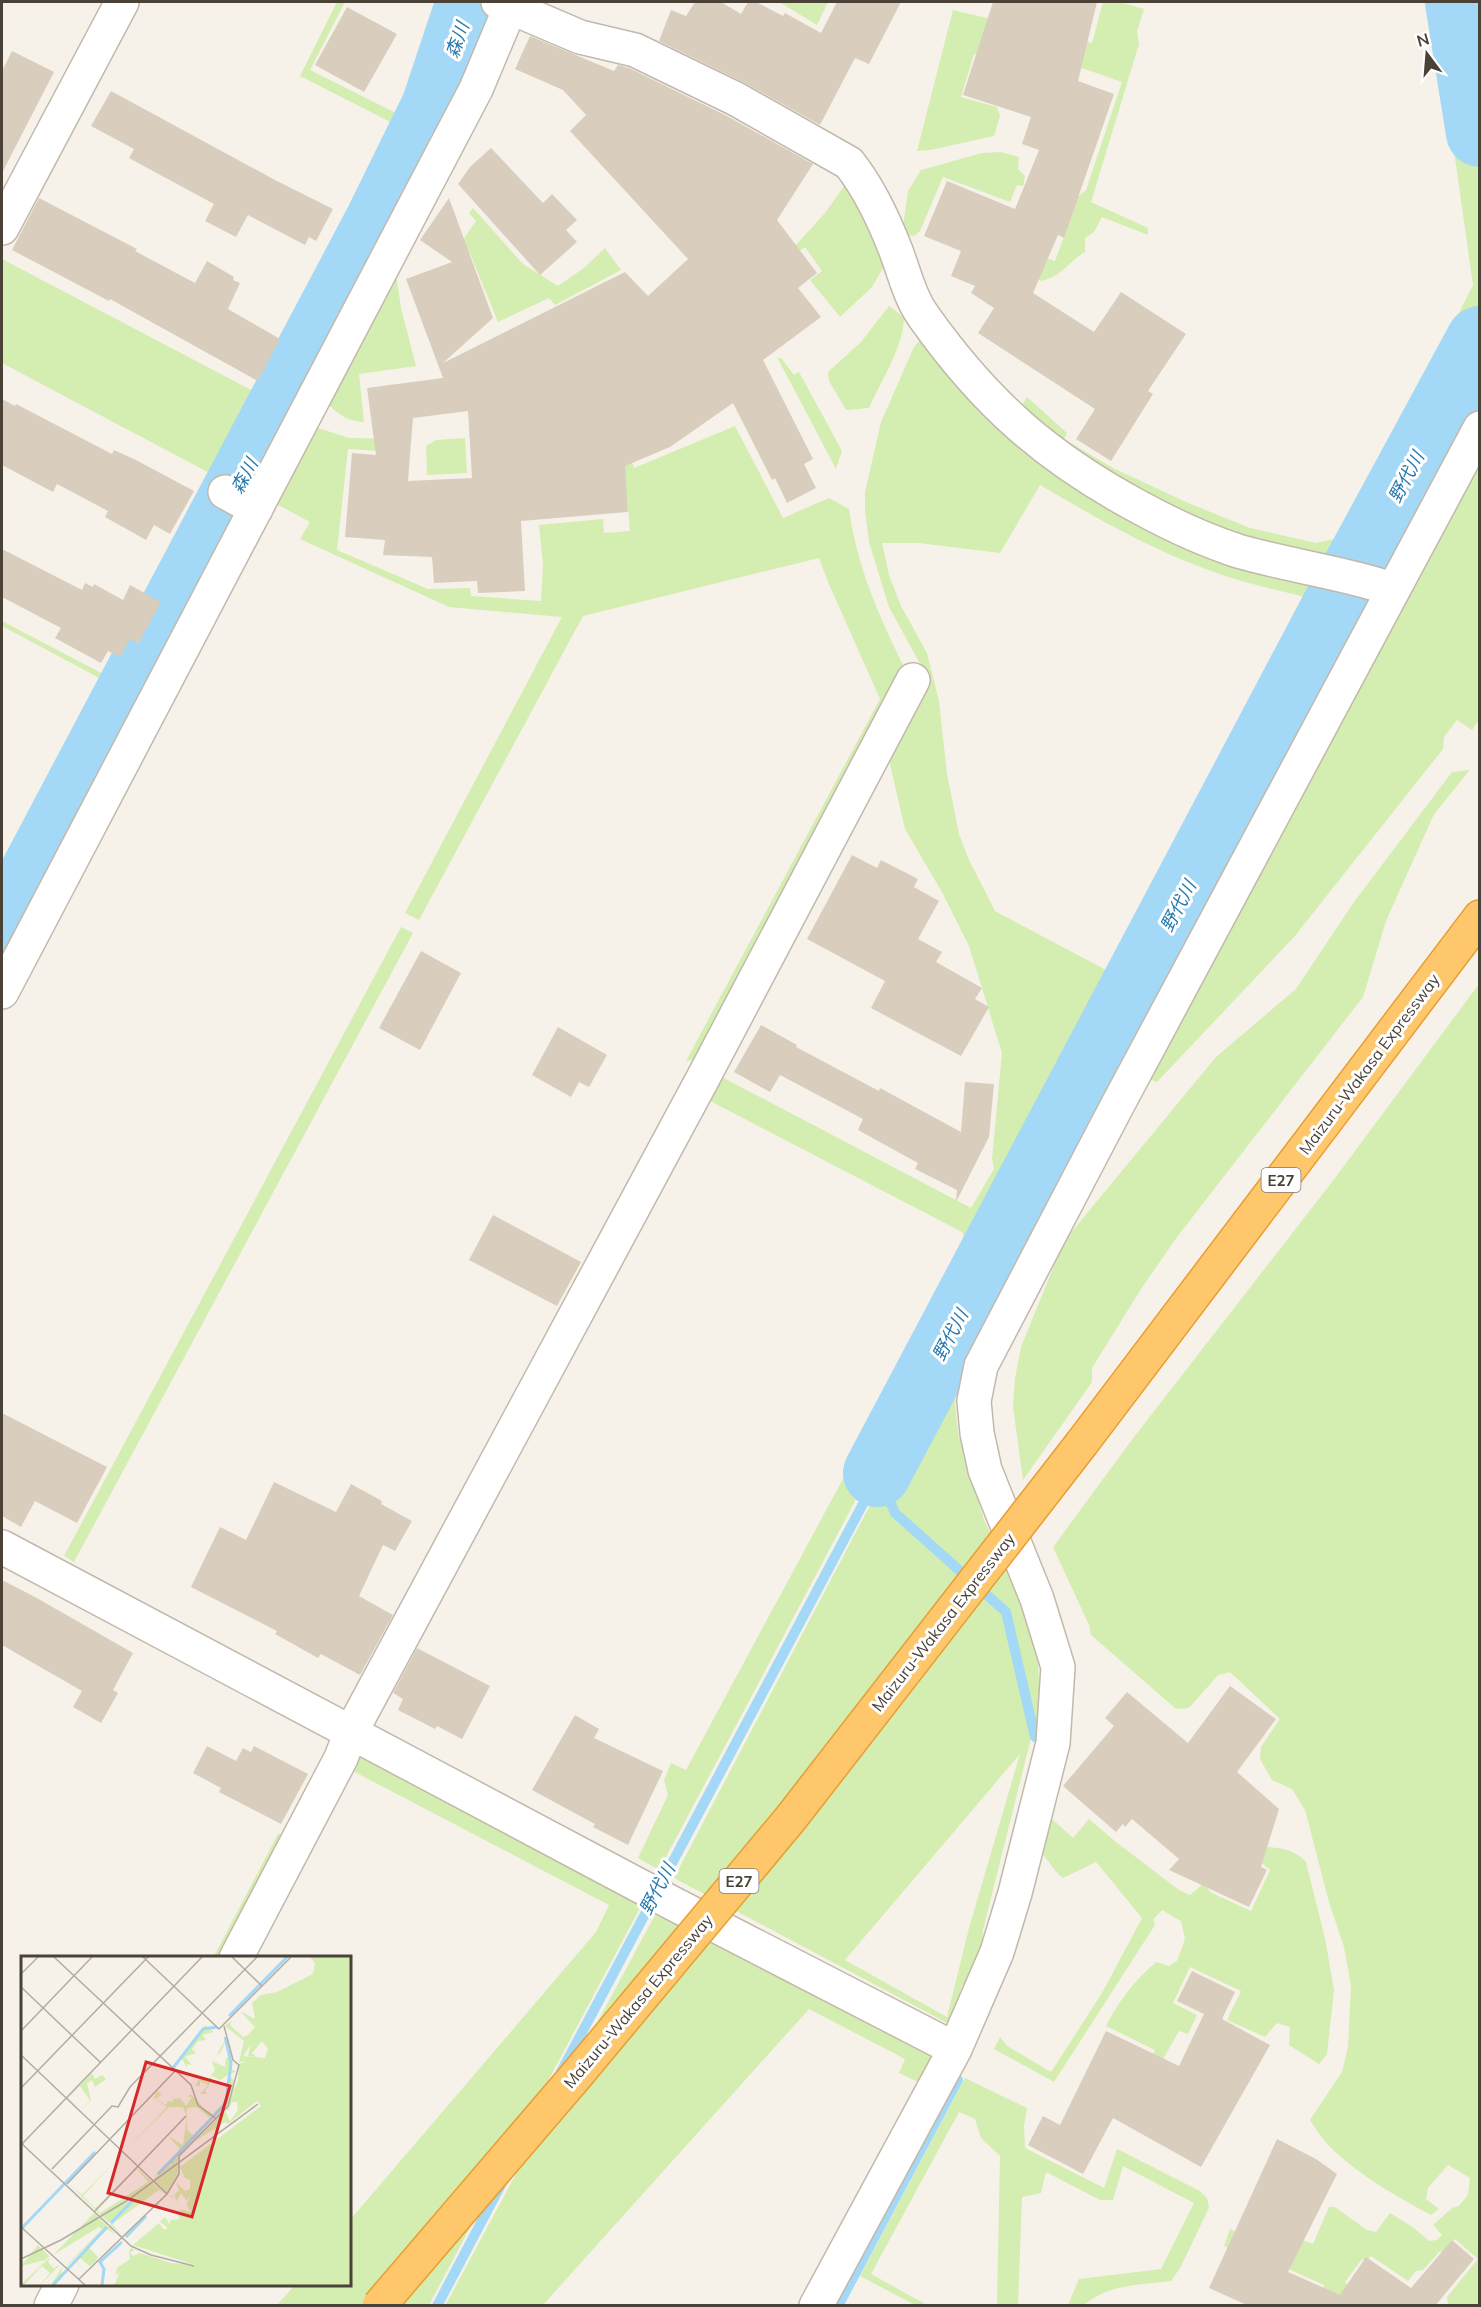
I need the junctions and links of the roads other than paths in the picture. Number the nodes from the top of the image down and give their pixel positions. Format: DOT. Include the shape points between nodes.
graph roads {
  1 [pos="122,2"];
  2 [pos="504,5"];
  3 [pos="2,228"];
  4 [pos="1479,428"];
  5 [pos="1367,582"];
  6 [pos="913,680"];
  7 [pos="1479,917"];
  8 [pos="2,992"];
  9 [pos="2,1547"];
  10 [pos="351,1731"];
  11 [pos="237,1956"];
  12 [pos="955,2049"];
  13 [pos="61,2286"];
  14 [pos="51,2306"];
  15 [pos="379,2306"];
  16 [pos="816,2306"];
  1 -- 3 [label="street"];
  2 -- 5 [label="street" via="580,37 636,50 736,99 849,163 860,177 895,248 922,315 994,403 1059,459 1159,518 1203,538 1272,560"];
  2 -- 8 [label="street" via="476,89 241,501"];
  4 -- 5 [label="street"];
  5 -- 12 [label="street" via="1117,1106 981,1366 974,1401 985,1470 1037,1599 1058,1667 1053,1743 1015,1893 997,1952"];
  6 -- 10 [label="street"];
  7 -- 15 [label="highway, Maizuru-Wakasa Expressway / E27, bridge" via="1082,1443 791,1818"];
  9 -- 10 [label="street"];
  10 -- 11 [label="street" via="341,1758"];
  10 -- 12 [label="street"];
  12 -- 16 [label="street"];
  13 -- 14 [label="street"];
}
